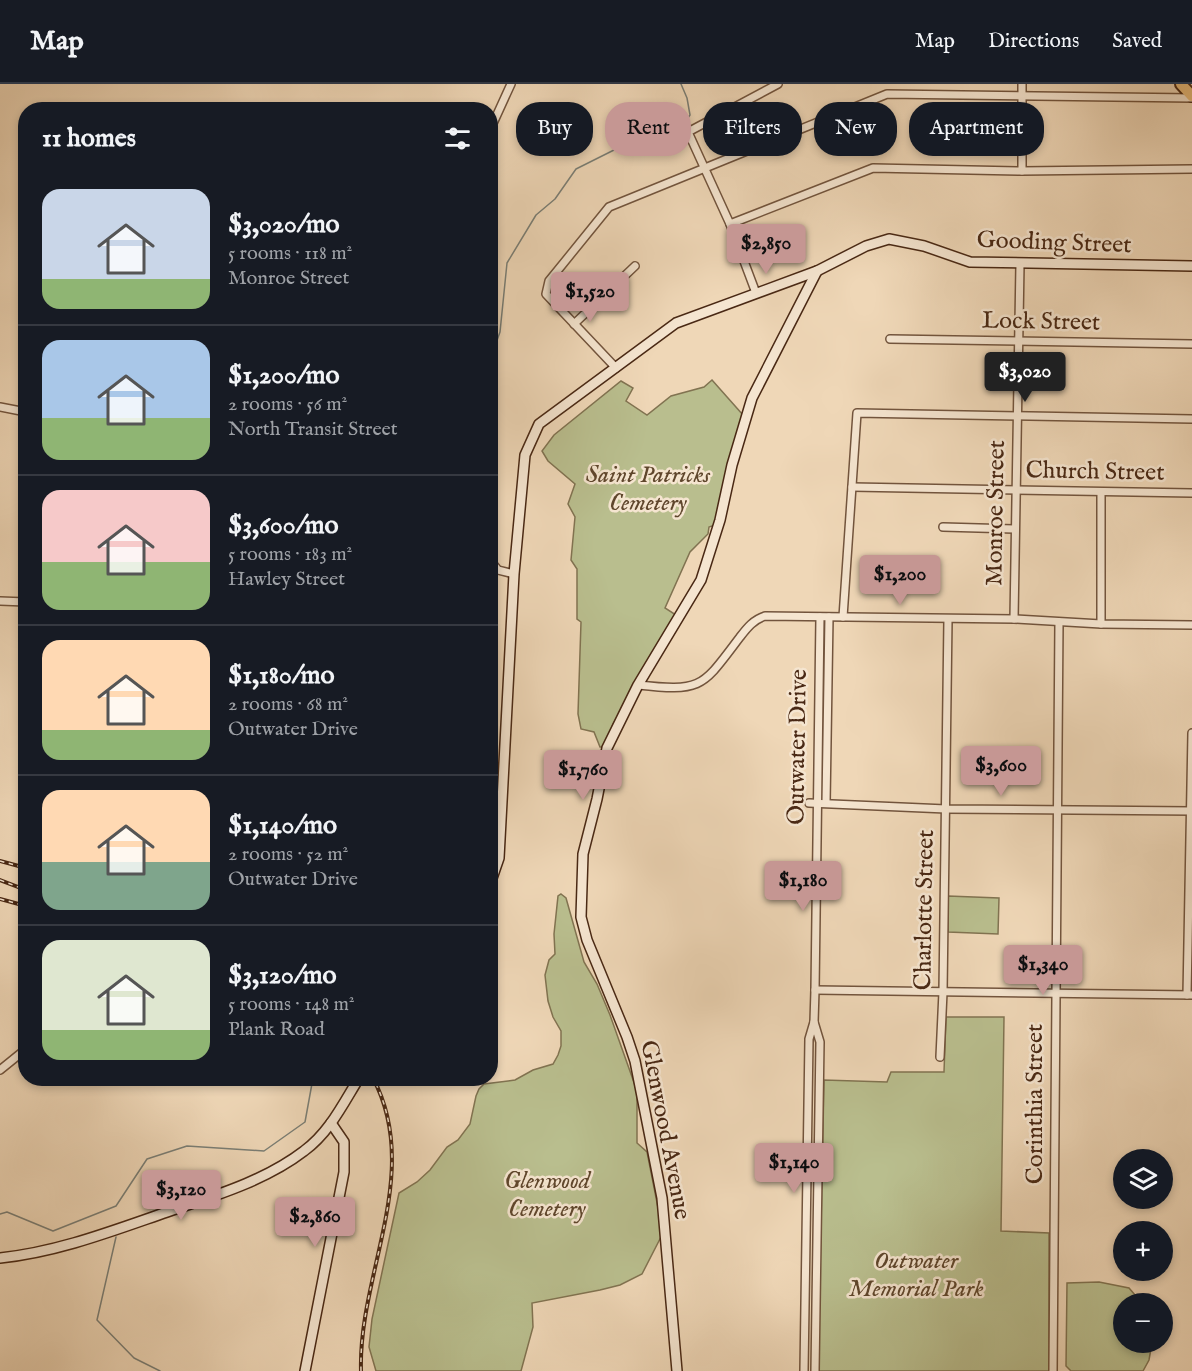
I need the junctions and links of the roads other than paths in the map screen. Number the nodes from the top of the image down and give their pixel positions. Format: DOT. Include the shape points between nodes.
graph roads {
  1 [pos="511,84"];
  2 [pos="778,84"];
  3 [pos="1022,84"];
  4 [pos="1181,84"];
  5 [pos="1022,95"];
  6 [pos="1192,97"];
  7 [pos="498,112"];
  8 [pos="706,167"];
  9 [pos="1192,169"];
  10 [pos="1022,171"];
  11 [pos="730,224"];
  12 [pos="1020,264"];
  13 [pos="635,266"];
  14 [pos="1192,266"];
  15 [pos="817,271"];
  16 [pos="756,293"];
  17 [pos="574,324"];
  18 [pos="890,339"];
  19 [pos="1019,341"];
  20 [pos="1192,344"];
  21 [pos="616,368"];
  22 [pos="0,407"];
  23 [pos="18,410"];
  24 [pos="1016,416"];
  25 [pos="1192,419"];
  26 [pos="852,487"];
  27 [pos="1015,490"];
  28 [pos="1101,492"];
  29 [pos="1192,493"];
  30 [pos="943,527"];
  31 [pos="1014,529"];
  32 [pos="498,570"];
  33 [pos="514,574"];
  34 [pos="0,601"];
  35 [pos="18,602"];
  36 [pos="820,617"];
  37 [pos="829,617"];
  38 [pos="843,617"];
  39 [pos="948,619"];
  40 [pos="1014,619"];
  41 [pos="1059,622"];
  42 [pos="1101,624"];
  43 [pos="1192,624"];
  44 [pos="638,685"];
  45 [pos="1192,733"];
  46 [pos="808,803"];
  47 [pos="817,803"];
  48 [pos="826,803"];
  49 [pos="946,808"];
  50 [pos="1059,809"];
  51 [pos="1191,811"];
  52 [pos="498,863"];
  53 [pos="814,990"];
  54 [pos="943,992"];
  55 [pos="1056,993"];
  56 [pos="1189,995"];
  57 [pos="814,1022"];
  58 [pos="18,1056"];
  59 [pos="940,1057"];
  60 [pos="0,1070"];
  61 [pos="354,1086"];
  62 [pos="331,1123"];
  63 [pos="0,1258"];
  64 [pos="305,1371"];
  65 [pos="678,1371"];
  66 [pos="804,1371"];
  67 [pos="815,1371"];
  68 [pos="1053,1371"];
  1 -- 7 [label="street"];
  2 -- 8 [label="street" via="688,132"];
  3 -- 5 [label="street"];
  4 -- 6 [label="main road"];
  5 -- 6 [label="street"];
  5 -- 8 [label="street" via="887,94"];
  5 -- 10 [label="street"];
  8 -- 11 [label="street"];
  8 -- 17 [label="street" via="609,207 549,281 546,294"];
  9 -- 10 [label="street"];
  10 -- 11 [label="street" via="873,168"];
  11 -- 16 [label="street"];
  12 -- 14 [label="street, Gooding Street"];
  12 -- 15 [label="street, Gooding Street" via="970,262 889,239"];
  12 -- 19 [label="street, Monroe Street"];
  13 -- 17 [label="street"];
  15 -- 16 [label="street, Gooding Street"];
  15 -- 44 [label="street, Glenwood Avenue" via="752,398 701,580"];
  16 -- 21 [label="street, Gooding Street" via="676,323"];
  17 -- 21 [label="street"];
  18 -- 19 [label="street, Lock Street"];
  19 -- 20 [label="street, Lock Street"];
  19 -- 24 [label="street, Monroe Street"];
  21 -- 33 [label="street, Gooding Street" via="538,424 525,455"];
  22 -- 23 [label="street"];
  24 -- 25 [label="street"];
  24 -- 26 [label="street" via="857,413"];
  24 -- 27 [label="street, Monroe Street"];
  26 -- 27 [label="street, Church Street"];
  26 -- 38 [label="street"];
  27 -- 28 [label="street, Church Street"];
  27 -- 31 [label="street, Monroe Street"];
  28 -- 29 [label="street, Church Street"];
  28 -- 42 [label="street"];
  30 -- 31 [label="street"];
  31 -- 40 [label="street, Monroe Street"];
  32 -- 33 [label="street"];
  33 -- 52 [label="street, Gooding Street"];
  34 -- 35 [label="street"];
  36 -- 37 [label="street"];
  36 -- 44 [label="street" via="759,618 698,684 681,688"];
  36 -- 47 [label="street, Outwater Drive"];
  37 -- 38 [label="street"];
  37 -- 48 [label="street, Outwater Drive"];
  38 -- 39 [label="street"];
  39 -- 40 [label="street"];
  39 -- 49 [label="street, Charlotte Street"];
  40 -- 41 [label="street"];
  41 -- 42 [label="street"];
  41 -- 50 [label="street, Corinthia Street"];
  42 -- 43 [label="street"];
  44 -- 65 [label="street, Glenwood Avenue" via="607,748 601,799 583,854 581,917 635,1061 662,1198"];
  45 -- 51 [label="street"];
  46 -- 47 [label="street"];
  47 -- 48 [label="street"];
  47 -- 53 [label="street, Outwater Drive"];
  48 -- 49 [label="street"];
  49 -- 50 [label="street"];
  49 -- 54 [label="street, Charlotte Street"];
  50 -- 51 [label="street"];
  50 -- 55 [label="street, Corinthia Street"];
  51 -- 56 [label="street"];
  53 -- 54 [label="street"];
  53 -- 57 [label="street, Outwater Drive"];
  54 -- 55 [label="street"];
  54 -- 59 [label="street, Charlotte Street"];
  55 -- 56 [label="street"];
  55 -- 68 [label="street, Corinthia Street"];
  57 -- 66 [label="street, Outwater Drive" via="809,1040"];
  57 -- 67 [label="street, Outwater Drive" via="820,1042"];
  58 -- 60 [label="street"];
  61 -- 62 [label="street"];
  62 -- 63 [label="street" via="306,1150 277,1169 229,1191 70,1245"];
  62 -- 64 [label="street" via="344,1142 344,1172"];
}
